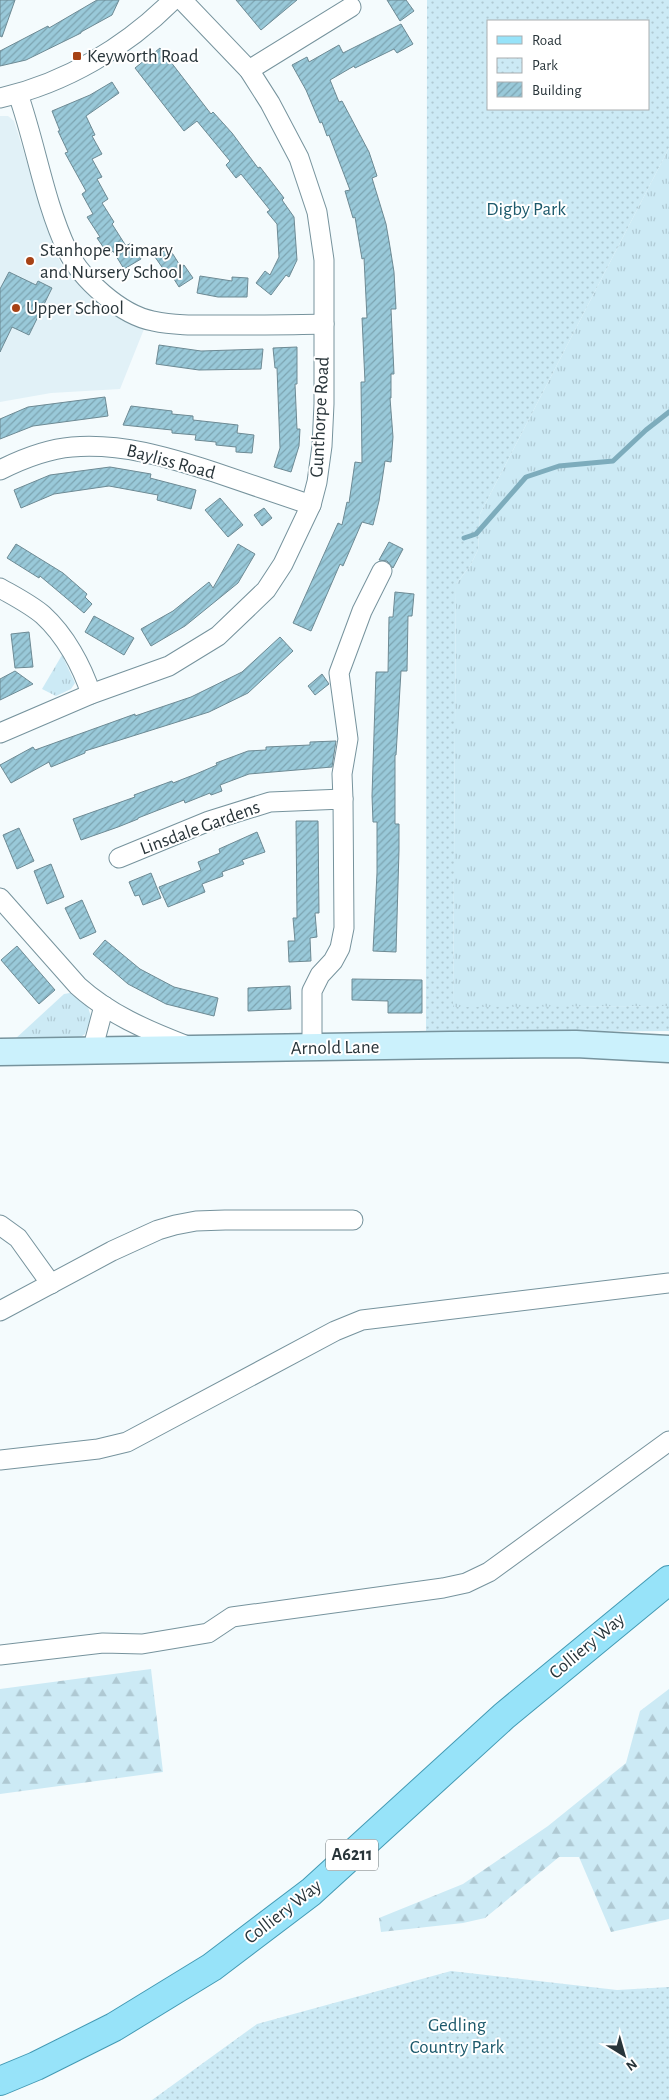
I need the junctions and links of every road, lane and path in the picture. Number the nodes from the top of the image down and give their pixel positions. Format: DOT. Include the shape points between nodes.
graph roads {
  1 [pos="173,0"];
  2 [pos="182,0"];
  3 [pos="351,7"];
  4 [pos="248,70"];
  5 [pos="9,96"];
  6 [pos="324,324"];
  7 [pos="0,470"];
  8 [pos="311,505"];
  9 [pos="382,571"];
  10 [pos="0,588"];
  11 [pos="91,694"];
  12 [pos="0,733"];
  13 [pos="343,799"];
  14 [pos="119,858"];
  15 [pos="0,898"];
  16 [pos="104,1006"];
  17 [pos="312,1048"];
  18 [pos="669,1049"];
  19 [pos="198,1050"];
  20 [pos="92,1051"];
  21 [pos="0,1052"];
  22 [pos="353,1220"];
  23 [pos="0,1225"];
  24 [pos="669,1283"];
  25 [pos="51,1284"];
  26 [pos="0,1311"];
  27 [pos="669,1441"];
  28 [pos="0,1460"];
  29 [pos="669,1580"];
  30 [pos="0,1655"];
  31 [pos="0,2081"];
  1 -- 5 [label="street" via="120,45 92,63"];
  2 -- 4 [label="street, Gunthorpe Road"];
  3 -- 4 [label="street"];
  4 -- 6 [label="street, Gunthorpe Road" via="299,158 317,212 324,260"];
  5 -- 6 [label="street" via="68,252 110,300 152,321 194,326"];
  6 -- 8 [label="street, Gunthorpe Road" via="322,446"];
  7 -- 8 [label="street, Bayliss Road" via="71,447 126,448 158,454"];
  8 -- 11 [label="street, Gunthorpe Road" via="284,564 266,590 218,636 169,666"];
  9 -- 13 [label="street" via="362,611 339,673 348,739 342,774"];
  10 -- 11 [label="street" via="41,614 56,629 71,650"];
  11 -- 12 [label="street, Gunthorpe Road"];
  13 -- 14 [label="street, Linsdale Gardens" via="270,802 209,821"];
  13 -- 17 [label="street" via="344,928 340,948 312,991"];
  15 -- 16 [label="street" via="78,986"];
  16 -- 19 [label="street" via="147,1031"];
  16 -- 20 [label="street"];
  17 -- 18 [label="street, Arnold Lane" via="576,1044"];
  17 -- 19 [label="street, Arnold Lane"];
  19 -- 20 [label="street, Arnold Lane"];
  20 -- 21 [label="street, Arnold Lane"];
  22 -- 25 [label="street" via="225,1220 175,1225 112,1251"];
  23 -- 25 [label="street" via="18,1238"];
  24 -- 28 [label="street" via="362,1320 335,1331 127,1442 98,1449"];
  25 -- 26 [label="street"];
  27 -- 30 [label="street" via="489,1572 466,1583 232,1617 208,1633 142,1644 103,1643"];
  29 -- 31 [label="main road, Colliery Way / A6211" via="504,1716 312,1892 212,1967 114,2027"];
}
